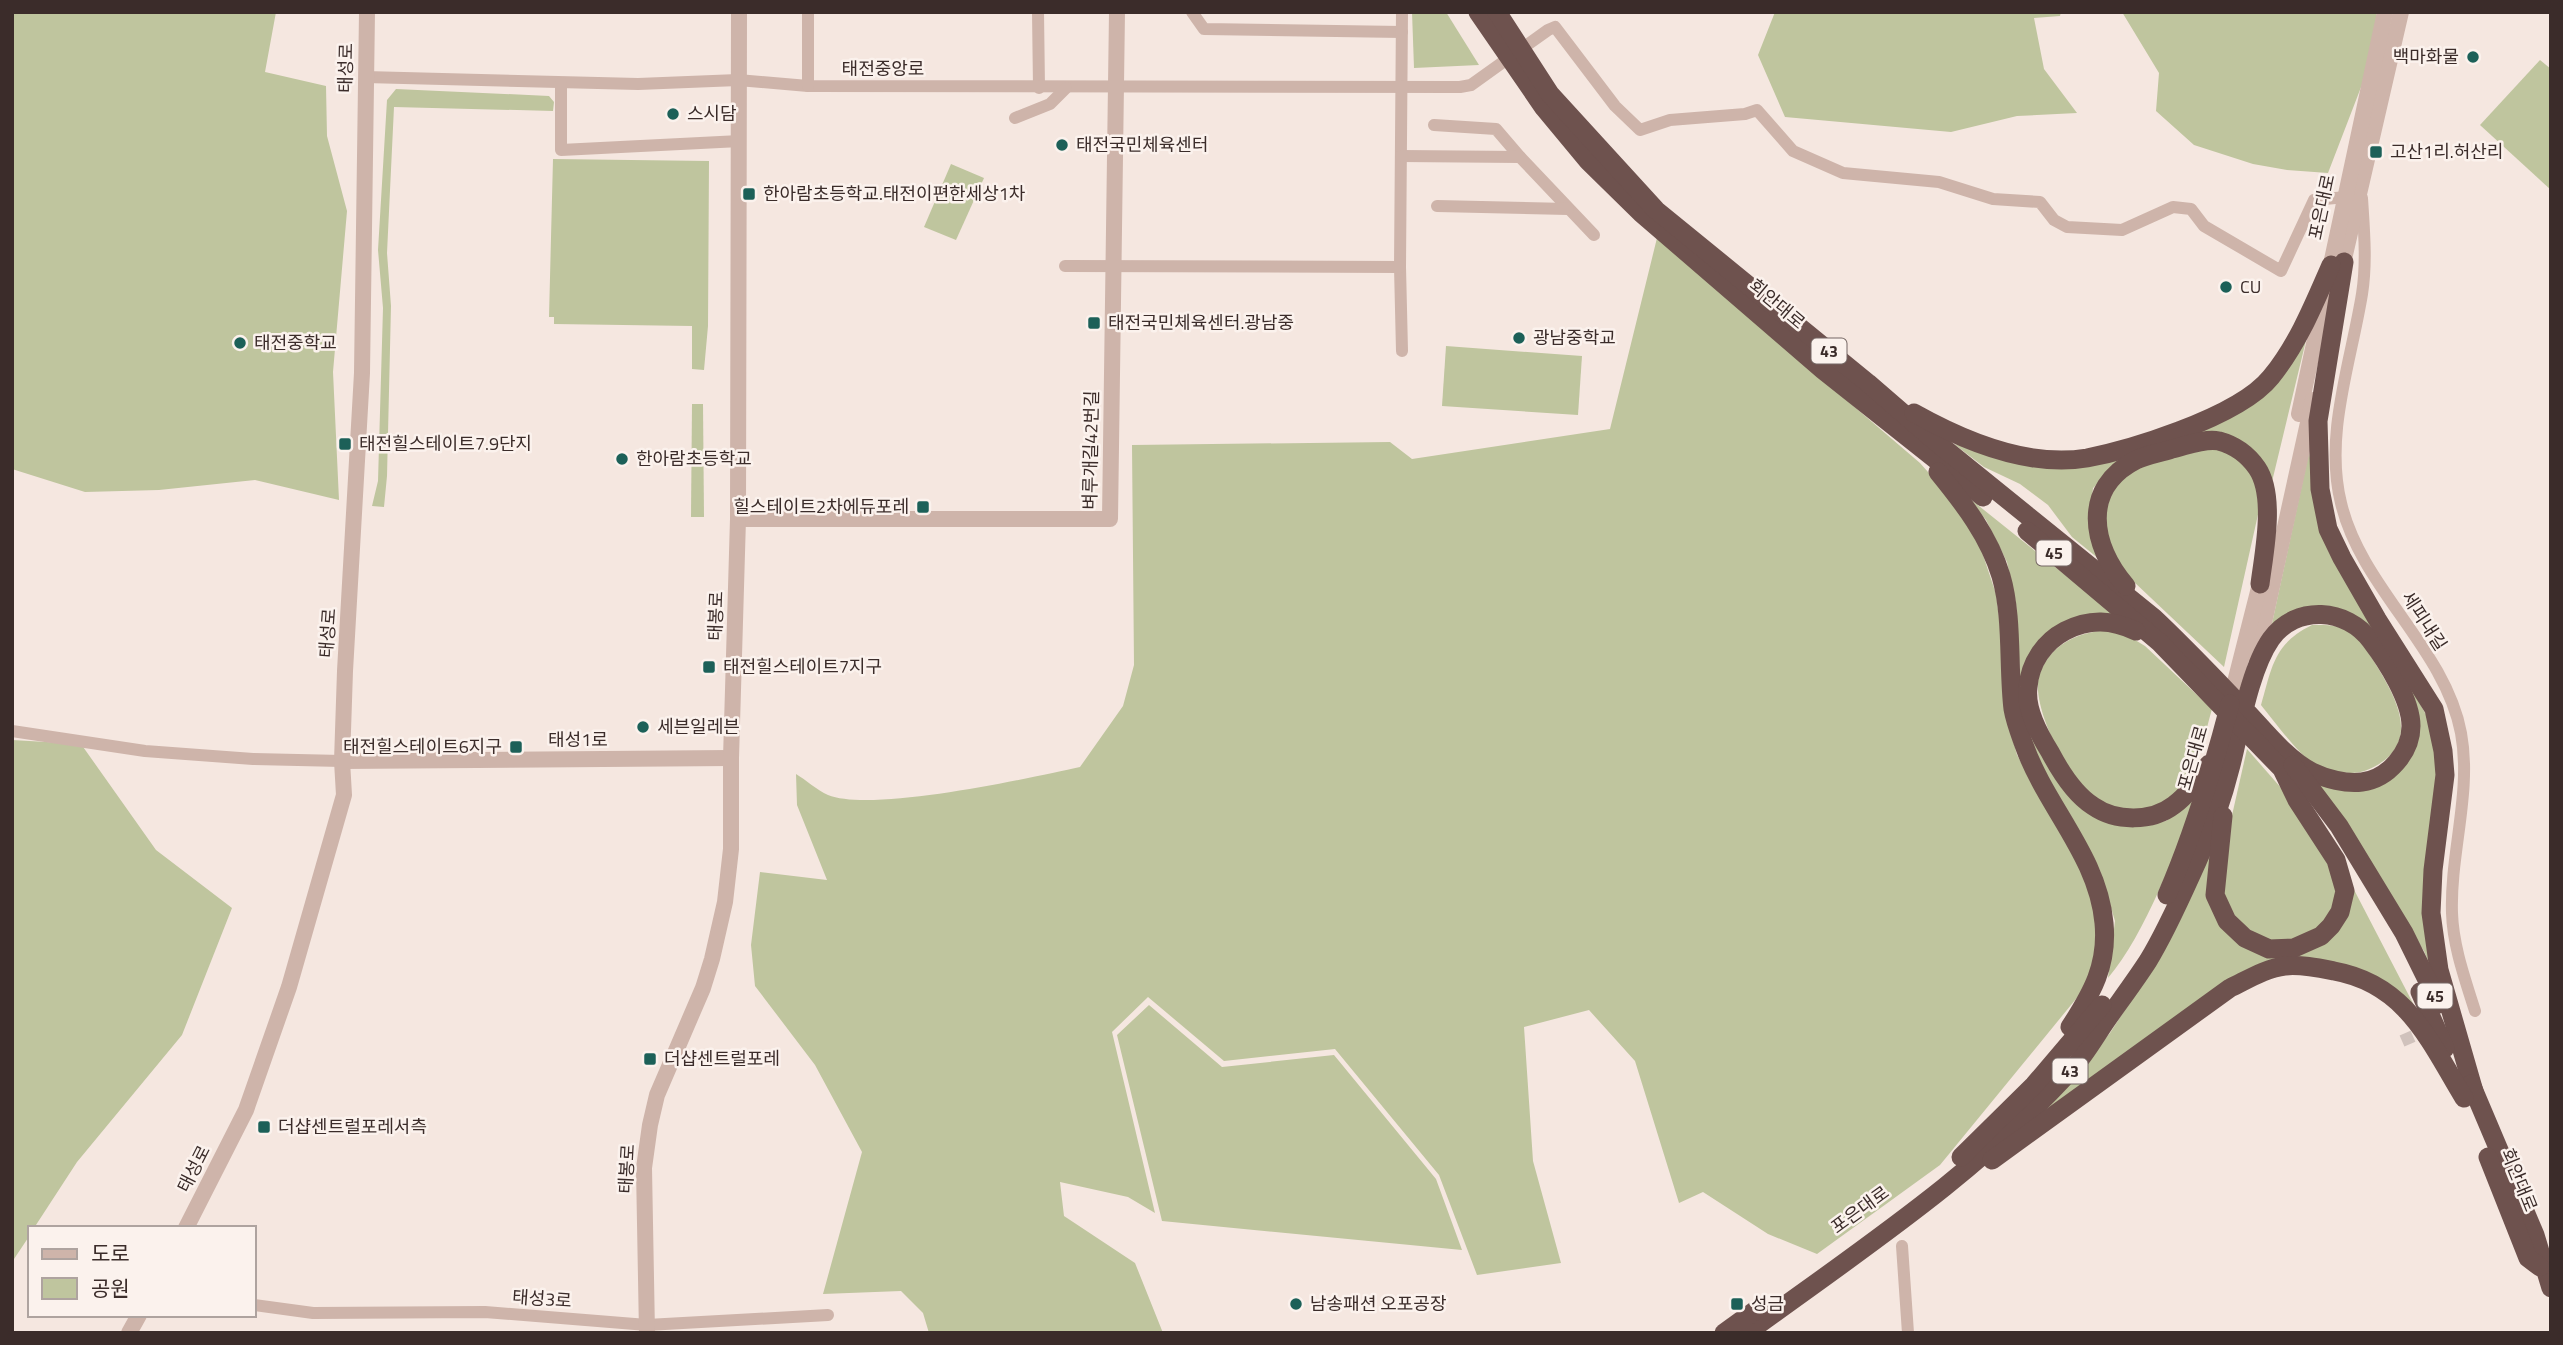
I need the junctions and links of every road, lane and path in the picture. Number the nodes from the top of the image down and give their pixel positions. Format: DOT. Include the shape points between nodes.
graph roads {
  1 [pos="367,12"];
  2 [pos="739,12"];
  3 [pos="808,12"];
  4 [pos="1038,12"];
  5 [pos="1117,12"];
  6 [pos="1192,12"];
  7 [pos="1402,12"];
  8 [pos="2385,12"];
  9 [pos="2401,12"];
  10 [pos="1489,16"];
  11 [pos="1402,32"];
  12 [pos="365,77"];
  13 [pos="738,80"];
  14 [pos="561,83"];
  15 [pos="808,86"];
  16 [pos="1117,87"];
  17 [pos="1039,88"];
  18 [pos="1066,88"];
  19 [pos="1402,88"];
  20 [pos="1014,118"];
  21 [pos="1434,125"];
  22 [pos="740,141"];
  23 [pos="1401,156"];
  24 [pos="1520,157"];
  25 [pos="2361,187"];
  26 [pos="2346,197"];
  27 [pos="1437,206"];
  28 [pos="1568,209"];
  29 [pos="1594,235"];
  30 [pos="2338,263"];
  31 [pos="1065,265"];
  32 [pos="1112,266"];
  33 [pos="1400,267"];
  34 [pos="1402,351"];
  35 [pos="1882,395"];
  36 [pos="1915,444"];
  37 [pos="738,519"];
  38 [pos="2260,584"];
  39 [pos="2154,618"];
  40 [pos="2159,642"];
  41 [pos="2240,694"];
  42 [pos="12,731"];
  43 [pos="2280,747"];
  44 [pos="2217,751"];
  45 [pos="731,758"];
  46 [pos="342,761"];
  47 [pos="2282,769"];
  48 [pos="2230,770"];
  49 [pos="2475,1011"];
  50 [pos="2034,1085"];
  51 [pos="2470,1096"];
  52 [pos="1922,1203"];
  53 [pos="187,1226"];
  54 [pos="1902,1246"];
  55 [pos="2547,1279"];
  56 [pos="256,1305"];
  57 [pos="828,1315"];
  58 [pos="138,1317"];
  59 [pos="647,1329"];
  60 [pos="129,1333"];
  61 [pos="1724,1333"];
  62 [pos="1747,1333"];
  63 [pos="1908,1333"];
  1 -- 12 [label="street, 태성로"];
  2 -- 13 [label="street, 태봉로"];
  3 -- 15 [label="street"];
  4 -- 17 [label="street"];
  5 -- 16 [label="street, 벼루개길42번길"];
  6 -- 11 [label="street" via="1204,29"];
  7 -- 11 [label="street"];
  8 -- 26 [label="street, 포은대로"];
  9 -- 25 [label="street, 포은대로"];
  10 -- 35 [label="highway, 회안대로 / 43" via="1550,94 1656,210"];
  10 -- 36 [label="highway, 회안대로 / 43" via="1544,108 1588,161 1641,214 1777,332"];
  11 -- 19 [label="street"];
  12 -- 14 [label="street, 태전중앙로"];
  12 -- 46 [label="street, 태성로" via="362,373"];
  13 -- 14 [label="street, 태전중앙로"];
  13 -- 15 [label="street, 태전중앙로"];
  13 -- 22 [label="street, 태봉로"];
  14 -- 22 [label="street" via="561,150"];
  15 -- 17 [label="street, 태전중앙로"];
  16 -- 18 [label="street, 태전중앙로"];
  16 -- 19 [label="street, 태전중앙로"];
  16 -- 32 [label="street, 벼루개길42번길"];
  17 -- 18 [label="street, 태전중앙로"];
  18 -- 20 [label="street" via="1050,104"];
  19 -- 23 [label="street"];
  19 -- 26 [label="street, 태전중앙로" via="1471,85 1555,27 1640,131 1670,120 1757,110 1793,151 1843,173 1939,183 1993,199 2040,202 2054,220 2067,227 2122,230 2173,206 2190,209 2211,231 2281,271 2314,200"];
  21 -- 24 [label="street" via="1496,129"];
  22 -- 37 [label="street, 태봉로"];
  23 -- 24 [label="street"];
  23 -- 33 [label="street"];
  24 -- 28 [label="street"];
  25 -- 30 [label="street, 포은대로"];
  25 -- 49 [label="street, 세피내길" via="2362,292 2337,427 2337,488 2365,559 2433,667 2457,715 2464,771 2452,912 2455,941"];
  26 -- 30 [label="street, 포은대로"];
  27 -- 28 [label="street"];
  28 -- 29 [label="street"];
  30 -- 35 [label="highway" via="2305,326 2269,379 2212,419 2125,448 2084,458 2004,453 1934,425"];
  30 -- 38 [label="street, 포은대로"];
  30 -- 41 [label="street, 포은대로"];
  30 -- 51 [label="highway" via="2318,421 2320,489 2328,528 2342,558 2434,709 2445,775 2431,913 2439,970"];
  31 -- 32 [label="street"];
  32 -- 33 [label="street"];
  32 -- 37 [label="street, 벼루개길42번길" via="1110,519"];
  33 -- 34 [label="street"];
  35 -- 39 [label="highway, 회안대로 / 43"];
  36 -- 40 [label="highway, 회안대로 / 45"];
  36 -- 50 [label="highway" via="1976,520 2001,577 2013,711 2025,747 2099,890 2105,948 2097,982"];
  37 -- 45 [label="street, 태봉로"];
  38 -- 39 [label="highway" via="2267,515 2264,487 2258,469 2238,448 2217,441 2195,443 2137,459 2114,475 2101,495 2096,523 2100,547 2116,574"];
  38 -- 41 [label="street, 포은대로"];
  39 -- 43 [label="highway, 회안대로 / 43"];
  40 -- 44 [label="highway" via="2118,622 2072,627 2055,636 2033,664 2028,688 2042,738 2071,786 2094,807 2126,819 2152,816 2174,805"];
  40 -- 47 [label="highway, 회안대로 / 45"];
  41 -- 43 [label="highway" via="2272,637 2292,620 2338,615 2358,626 2372,642 2406,700 2409,746 2398,760 2383,774 2364,782 2340,781 2311,771"];
  41 -- 44 [label="highway, 포은대로"];
  41 -- 48 [label="highway, 포은대로 / 43"];
  42 -- 46 [label="street" via="145,751"];
  43 -- 51 [label="highway, 회안대로 / 45" via="2339,826 2404,933 2441,1007"];
  44 -- 50 [label="highway, 포은대로" via="2185,854 2162,908 2102,1005"];
  45 -- 46 [label="street, 태성1로"];
  45 -- 59 [label="street, 태봉로" via="731,849 720,931 703,988 657,1095 646,1149"];
  46 -- 53 [label="street, 태성로" via="344,795 289,987 246,1110"];
  47 -- 48 [label="highway" via="2336,860 2345,891 2340,912 2321,936 2294,948 2269,949 2245,938 2227,920 2216,895"];
  47 -- 51 [label="highway, 회안대로 / 45" via="2360,876 2402,950"];
  48 -- 52 [label="highway, 포은대로 / 43" via="2199,859 2150,958 2074,1067 1995,1145"];
  50 -- 61 [label="highway, 포은대로 / 43" via="1972,1148 1912,1198"];
  51 -- 52 [label="highway" via="2392,995 2352,974 2285,966 2230,988 2011,1148"];
  51 -- 55 [label="highway, 회안대로 / 45" via="2528,1258"];
  52 -- 62 [label="highway, 포은대로 / 43"];
  54 -- 63 [label="street"];
  56 -- 59 [label="street, 태성3로" via="313,1313 485,1312"];
  57 -- 59 [label="street, 태성3로"];
  58 -- 60 [label="street"];
}
